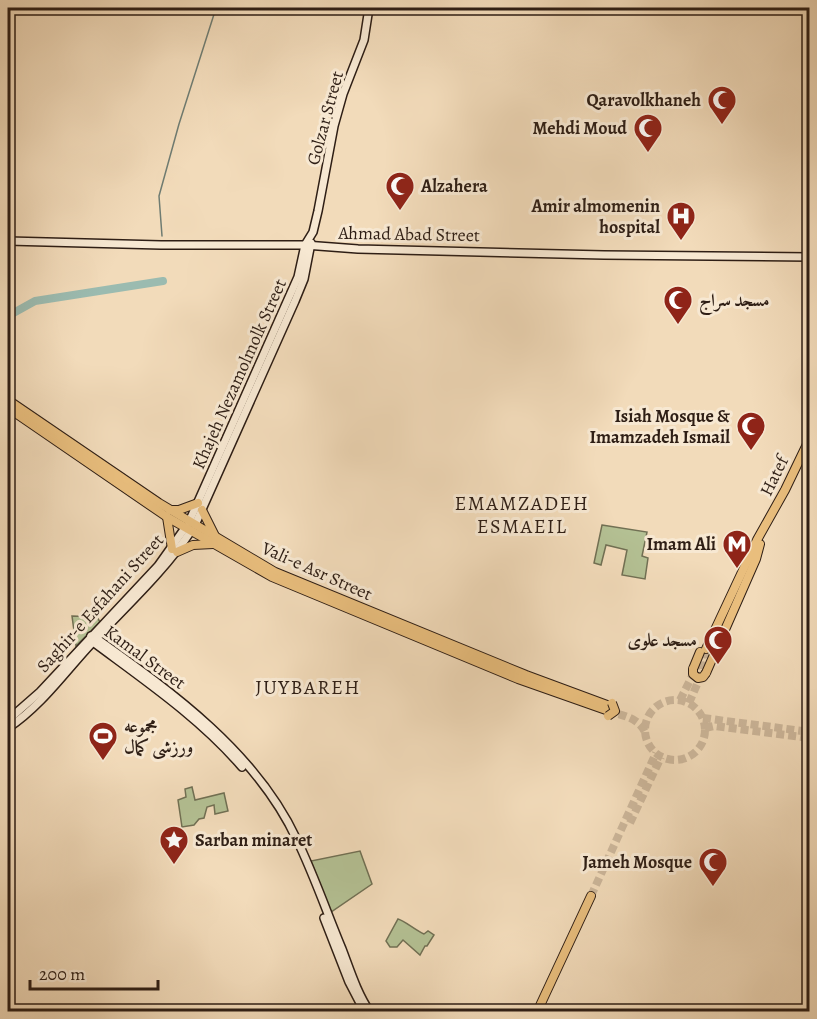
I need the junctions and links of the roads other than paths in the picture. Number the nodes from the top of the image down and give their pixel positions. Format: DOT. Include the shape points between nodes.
graph roads {
  1 [pos="369,8"];
  2 [pos="8,243"];
  3 [pos="307,248"];
  4 [pos="294,249"];
  5 [pos="323,249"];
  6 [pos="810,258"];
  7 [pos="8,400"];
  8 [pos="8,408"];
  9 [pos="810,438"];
  10 [pos="200,507"];
  11 [pos="169,513"];
  12 [pos="190,526"];
  13 [pos="766,527"];
  14 [pos="214,541"];
  15 [pos="760,544"];
  16 [pos="175,550"];
  17 [pos="107,626"];
  18 [pos="93,639"];
  19 [pos="105,647"];
  20 [pos="84,651"];
  21 [pos="706,651"];
  22 [pos="469,655"];
  23 [pos="8,720"];
  24 [pos="8,728"];
  25 [pos="365,1011"];
  26 [pos="370,1011"];
  27 [pos="537,1011"];
  28 [pos="542,1011"];
  1 -- 3 [label="main road, Golzar Street" via="364,40 334,126"];
  2 -- 3 [label="main road, Ahmad Abad Street"];
  2 -- 4 [label="main road, Ahmad Abad Street"];
  3 -- 4 [label="main road, Ahmad Abad Street"];
  3 -- 4 [label="main road"];
  3 -- 5 [label="main road, Ahmad Abad Street"];
  3 -- 5 [label="main road" via="320,244"];
  3 -- 10 [label="main road, Khajeh Nezamolmolk Street" via="304,279"];
  5 -- 6 [label="main road, Ahmad Abad Street" via="600,258"];
  7 -- 11 [label="main road, Vali-e Asr Street"];
  8 -- 11 [label="main road, Vali-e Asr Street"];
  9 -- 13 [label="main road, Hatef"];
  10 -- 11 [label="main road"];
  10 -- 12 [label="main road, Khajeh Nezamolmolk Street"];
  10 -- 14 [label="main road"];
  11 -- 12 [label="main road, Vali-e Asr Street"];
  11 -- 16 [label="main road"];
  12 -- 14 [label="main road, Vali-e Asr Street"];
  12 -- 16 [label="main road, Saghir-e Esfahani Street"];
  13 -- 15 [label="main road"];
  13 -- 21 [label="main road"];
  14 -- 16 [label="main road"];
  14 -- 22 [label="main road, Vali-e Asr Street" via="272,577"];
  15 -- 21 [label="main road"];
  15 -- 21 [label="main road, bridge" via="706,673 698,678 693,669"];
  16 -- 17 [label="main road, Saghir-e Esfahani Street"];
  16 -- 18 [label="main road, Saghir-e Esfahani Street"];
  17 -- 18 [label="main road, Saghir-e Esfahani Street"];
  17 -- 19 [label="main road"];
  18 -- 19 [label="main road, Kamal Street"];
  18 -- 20 [label="main road, Saghir-e Esfahani Street"];
  18 -- 23 [label="main road, Saghir-e Esfahani Street"];
  19 -- 20 [label="main road"];
  19 -- 25 [label="main road, Kamal Street" via="203,727 259,787 292,840"];
  19 -- 26 [label="main road, Kamal Street" via="213,728 278,806 296,837"];
  20 -- 24 [label="main road, Saghir-e Esfahani Street" via="49,693"];
  22 -- 22 [label="main road" via="482,652 608,708 523,685 478,665"];
  27 -- 28 [label="main road" via="593,897"];
}
